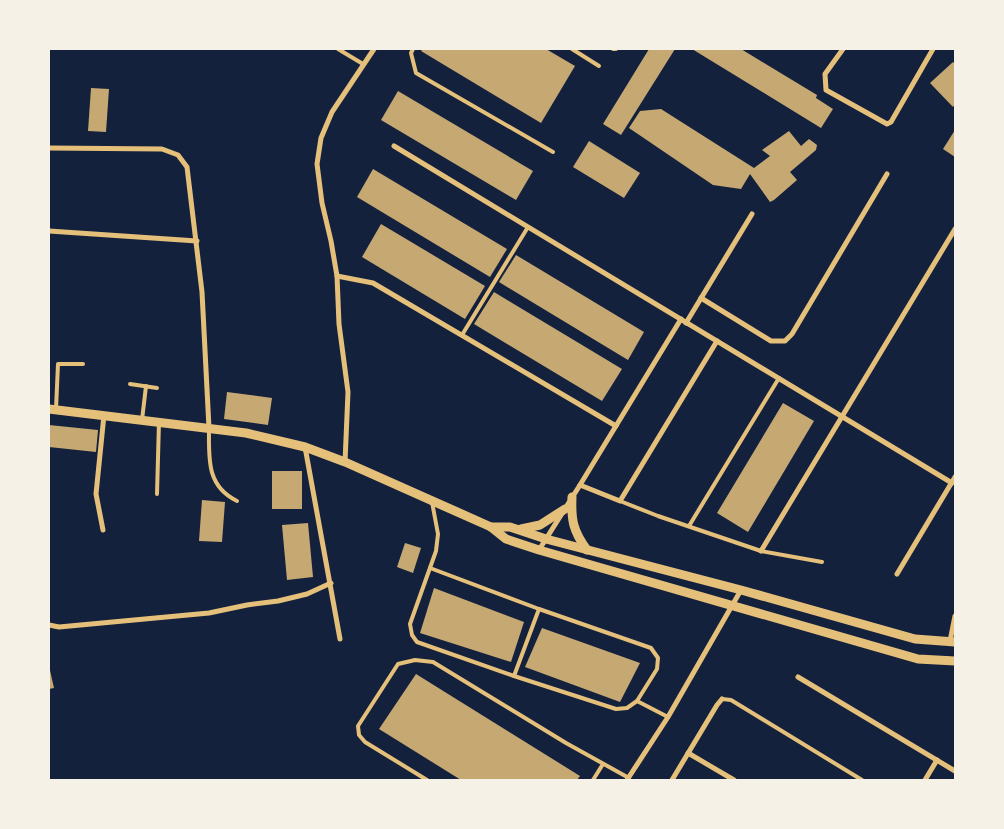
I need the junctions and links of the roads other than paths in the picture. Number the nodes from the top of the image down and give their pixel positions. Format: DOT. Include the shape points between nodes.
graph roads {
  1 [pos="338,49"];
  2 [pos="374,49"];
  3 [pos="414,49"];
  4 [pos="572,49"];
  5 [pos="843,49"];
  6 [pos="933,49"];
  7 [pos="363,64"];
  8 [pos="599,66"];
  9 [pos="394,146"];
  10 [pos="49,148"];
  11 [pos="553,152"];
  12 [pos="887,174"];
  13 [pos="752,214"];
  14 [pos="528,227"];
  15 [pos="955,229"];
  16 [pos="49,231"];
  17 [pos="197,241"];
  18 [pos="337,276"];
  19 [pos="701,298"];
  20 [pos="684,321"];
  21 [pos="462,335"];
  22 [pos="717,341"];
  23 [pos="83,364"];
  24 [pos="779,378"];
  25 [pos="130,384"];
  26 [pos="146,386"];
  27 [pos="157,388"];
  28 [pos="52,409"];
  29 [pos="104,415"];
  30 [pos="842,417"];
  31 [pos="142,420"];
  32 [pos="159,422"];
  33 [pos="616,426"];
  34 [pos="209,428"];
  35 [pos="305,448"];
  36 [pos="345,462"];
  37 [pos="955,477"];
  38 [pos="952,483"];
  39 [pos="580,485"];
  40 [pos="157,494"];
  41 [pos="572,497"];
  42 [pos="620,501"];
  43 [pos="237,502"];
  44 [pos="432,502"];
  45 [pos="565,509"];
  46 [pos="689,526"];
  47 [pos="491,527"];
  48 [pos="518,529"];
  49 [pos="103,530"];
  50 [pos="546,539"];
  51 [pos="539,550"];
  52 [pos="587,550"];
  53 [pos="761,552"];
  54 [pos="822,562"];
  55 [pos="430,568"];
  56 [pos="897,574"];
  57 [pos="330,584"];
  58 [pos="741,590"];
  59 [pos="732,606"];
  60 [pos="539,609"];
  61 [pos="955,616"];
  62 [pos="49,625"];
  63 [pos="340,639"];
  64 [pos="952,641"];
  65 [pos="955,661"];
  66 [pos="514,676"];
  67 [pos="798,677"];
  68 [pos="722,699"];
  69 [pos="637,701"];
  70 [pos="668,717"];
  71 [pos="688,753"];
  72 [pos="938,760"];
  73 [pos="603,764"];
  74 [pos="955,771"];
  75 [pos="628,779"];
  76 [pos="427,780"];
  77 [pos="593,780"];
  78 [pos="672,780"];
  79 [pos="734,780"];
  80 [pos="862,780"];
  81 [pos="925,780"];
  1 -- 7 [label="lane"];
  2 -- 7 [label="street"];
  3 -- 11 [label="lane" via="411,53 416,73"];
  4 -- 8 [label="lane"];
  5 -- 6 [label="street" via="826,74 826,90 887,124"];
  7 -- 18 [label="street" via="332,112 321,138 317,164"];
  9 -- 14 [label="street"];
  10 -- 17 [label="street" via="162,149 178,155 187,167"];
  12 -- 19 [label="street" via="785,341 771,341"];
  13 -- 19 [label="street"];
  14 -- 20 [label="street"];
  14 -- 21 [label="lane"];
  15 -- 30 [label="street"];
  16 -- 17 [label="street"];
  17 -- 34 [label="street"];
  18 -- 21 [label="street" via="373,283"];
  18 -- 36 [label="street" via="338,324 348,392"];
  19 -- 20 [label="street"];
  20 -- 22 [label="street"];
  20 -- 33 [label="street"];
  21 -- 33 [label="street"];
  22 -- 24 [label="street"];
  22 -- 42 [label="street"];
  23 -- 28 [label="lane" via="58,364"];
  24 -- 30 [label="street"];
  24 -- 46 [label="lane"];
  25 -- 26 [label="lane"];
  26 -- 27 [label="lane"];
  26 -- 31 [label="lane"];
  28 -- 29 [label="street"];
  29 -- 31 [label="street"];
  29 -- 49 [label="street" via="96,494"];
  30 -- 38 [label="street"];
  30 -- 53 [label="street"];
  31 -- 32 [label="street"];
  32 -- 34 [label="street"];
  32 -- 40 [label="lane"];
  33 -- 39 [label="street"];
  34 -- 35 [label="street" via="246,433"];
  34 -- 43 [label="lane" via="211,470 219,488"];
  35 -- 36 [label="street"];
  35 -- 57 [label="street"];
  36 -- 44 [label="street"];
  37 -- 38 [label="street"];
  38 -- 56 [label="street"];
  39 -- 41 [label="street"];
  39 -- 42 [label="street"];
  41 -- 45 [label="street"];
  41 -- 52 [label="street" via="573,525"];
  42 -- 46 [label="lane"];
  44 -- 47 [label="street"];
  44 -- 55 [label="lane" via="438,534"];
  45 -- 48 [label="street" via="540,525"];
  45 -- 50 [label="street"];
  46 -- 53 [label="lane"];
  47 -- 48 [label="street"];
  47 -- 51 [label="street" via="506,539"];
  48 -- 50 [label="street"];
  50 -- 51 [label="street"];
  50 -- 52 [label="street"];
  51 -- 59 [label="street"];
  52 -- 58 [label="street"];
  53 -- 54 [label="lane"];
  55 -- 60 [label="lane"];
  55 -- 66 [label="lane" via="410,624 417,642"];
  57 -- 62 [label="street" via="278,602 209,613 59,627"];
  57 -- 63 [label="street"];
  58 -- 59 [label="street"];
  58 -- 64 [label="street" via="915,639"];
  59 -- 65 [label="street" via="918,659"];
  59 -- 70 [label="street"];
  60 -- 66 [label="lane"];
  60 -- 69 [label="lane" via="651,648 658,658 657,669"];
  61 -- 64 [label="street"];
  66 -- 69 [label="lane" via="616,709 627,708"];
  67 -- 72 [label="street"];
  68 -- 71 [label="street"];
  68 -- 80 [label="lane" via="731,700"];
  69 -- 70 [label="lane"];
  70 -- 75 [label="street"];
  71 -- 78 [label="street"];
  71 -- 79 [label="street"];
  72 -- 74 [label="street"];
  72 -- 81 [label="street"];
  73 -- 75 [label="lane"];
  73 -- 76 [label="lane" via="433,662 416,660 398,664 358,726 359,735 365,742"];
  73 -- 77 [label="lane"];
}
